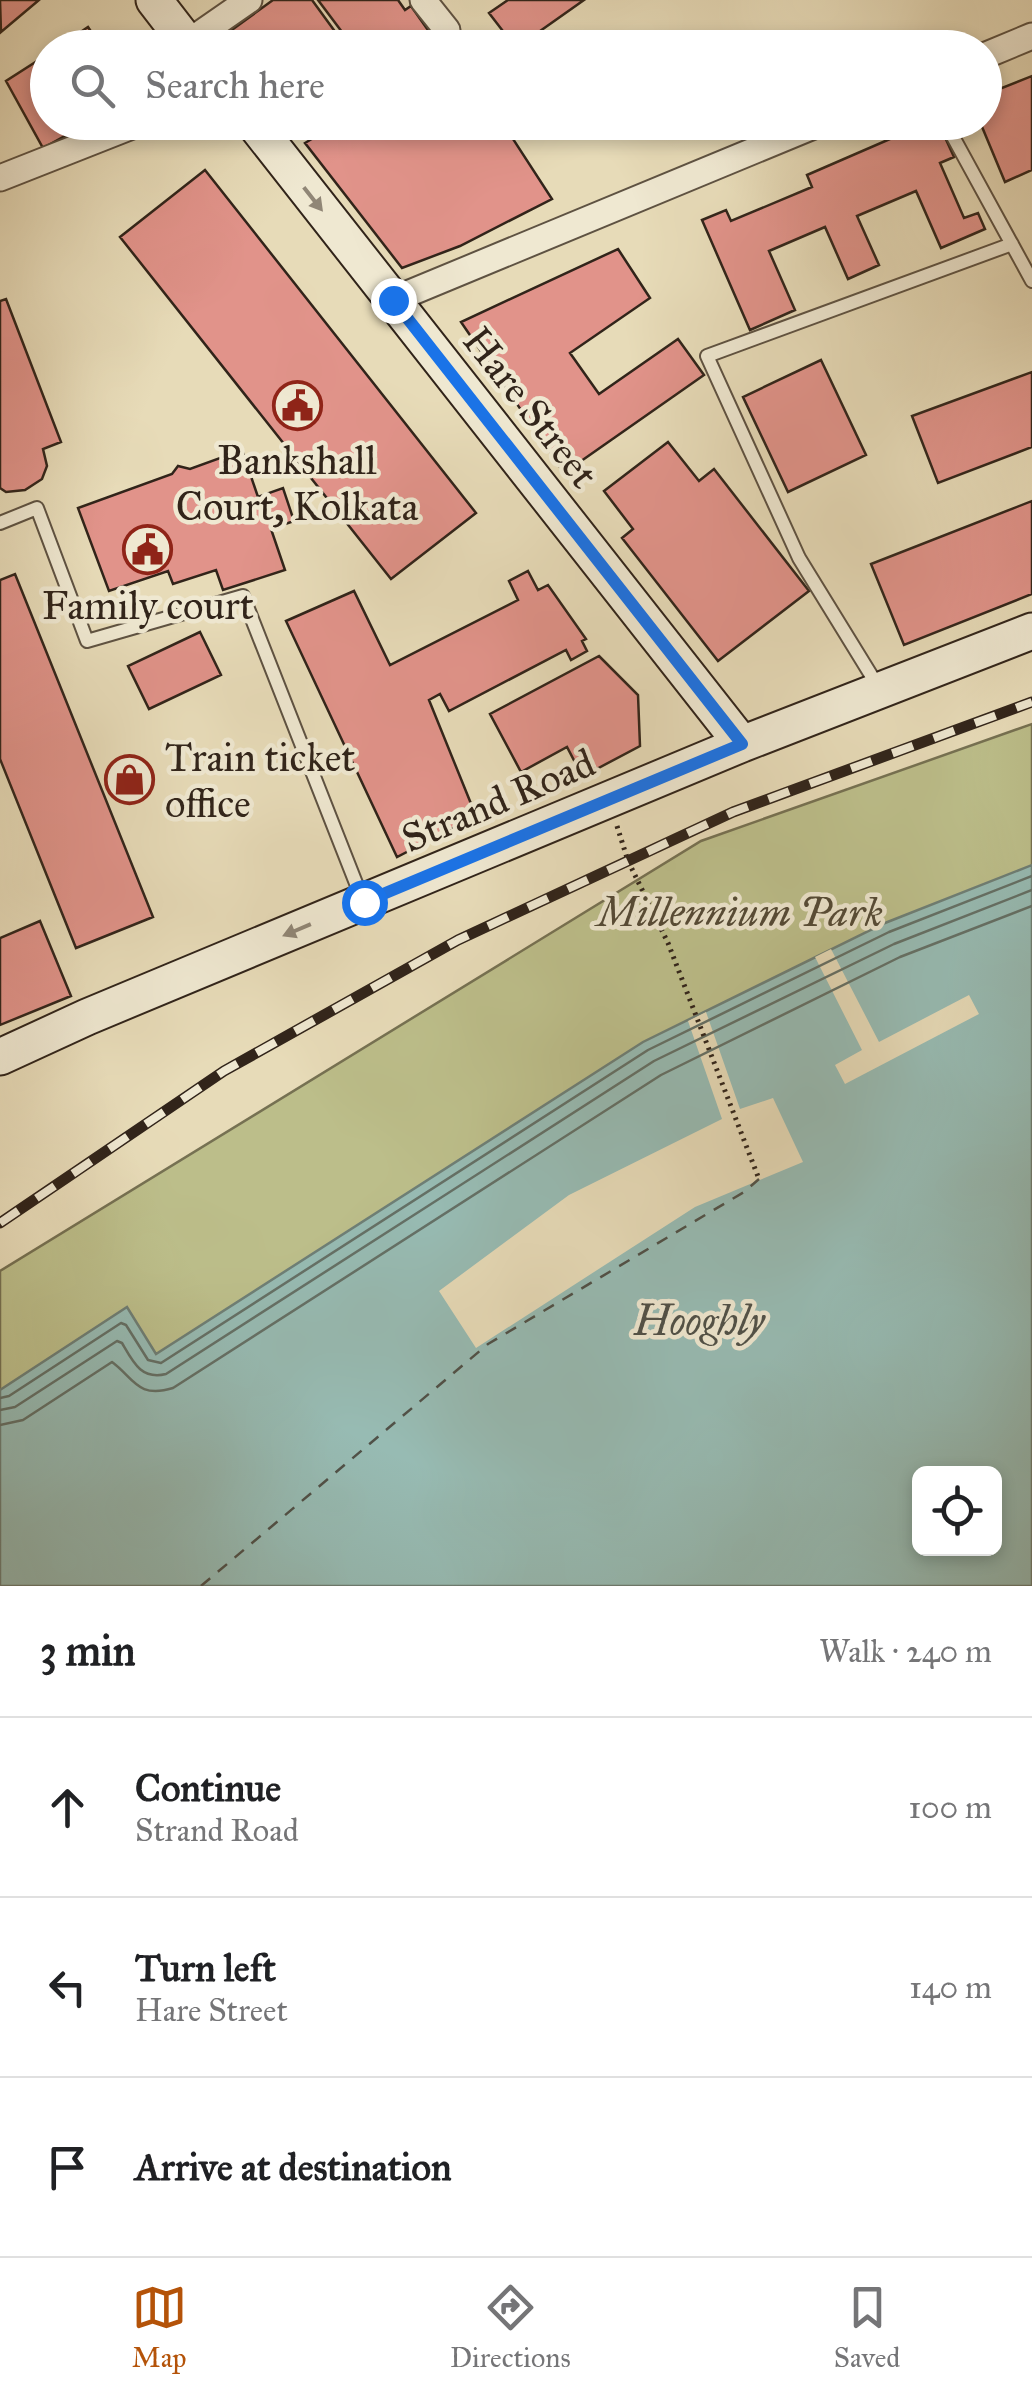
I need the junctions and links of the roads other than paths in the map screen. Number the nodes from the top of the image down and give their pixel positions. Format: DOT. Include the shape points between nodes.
graph roads {
  1 [pos="154,0"];
  2 [pos="249,0"];
  3 [pos="423,0"];
  4 [pos="177,30"];
  5 [pos="210,30"];
  6 [pos="447,30"];
  7 [pos="1032,36"];
  8 [pos="1002,48"];
  9 [pos="96,140"];
  10 [pos="267,140"];
  11 [pos="780,140"];
  12 [pos="955,140"];
  13 [pos="0,178"];
  14 [pos="1012,244"];
  15 [pos="1032,280"];
  16 [pos="393,300"];
  17 [pos="0,523"];
  18 [pos="1032,631"];
  19 [pos="880,690"];
  20 [pos="742,744"];
  21 [pos="364,902"];
  22 [pos="0,1057"];
  1 -- 4 [label="main road"];
  2 -- 5 [label="street"];
  3 -- 6 [label="street"];
  7 -- 8 [label="street"];
  9 -- 13 [label="street"];
  10 -- 16 [label="main road, Hare Street, one-way"];
  11 -- 16 [label="street"];
  12 -- 14 [label="lane"];
  14 -- 15 [label="lane"];
  14 -- 19 [label="lane" via="706,356 799,558"];
  16 -- 20 [label="main road, Hare Street"];
  17 -- 21 [label="lane" via="37,508 87,641 243,596"];
  18 -- 19 [label="main road, Strand Road"];
  19 -- 20 [label="main road, Strand Road"];
  20 -- 21 [label="main road, Strand Road"];
  21 -- 22 [label="main road, Strand Road, one-way"];
}
